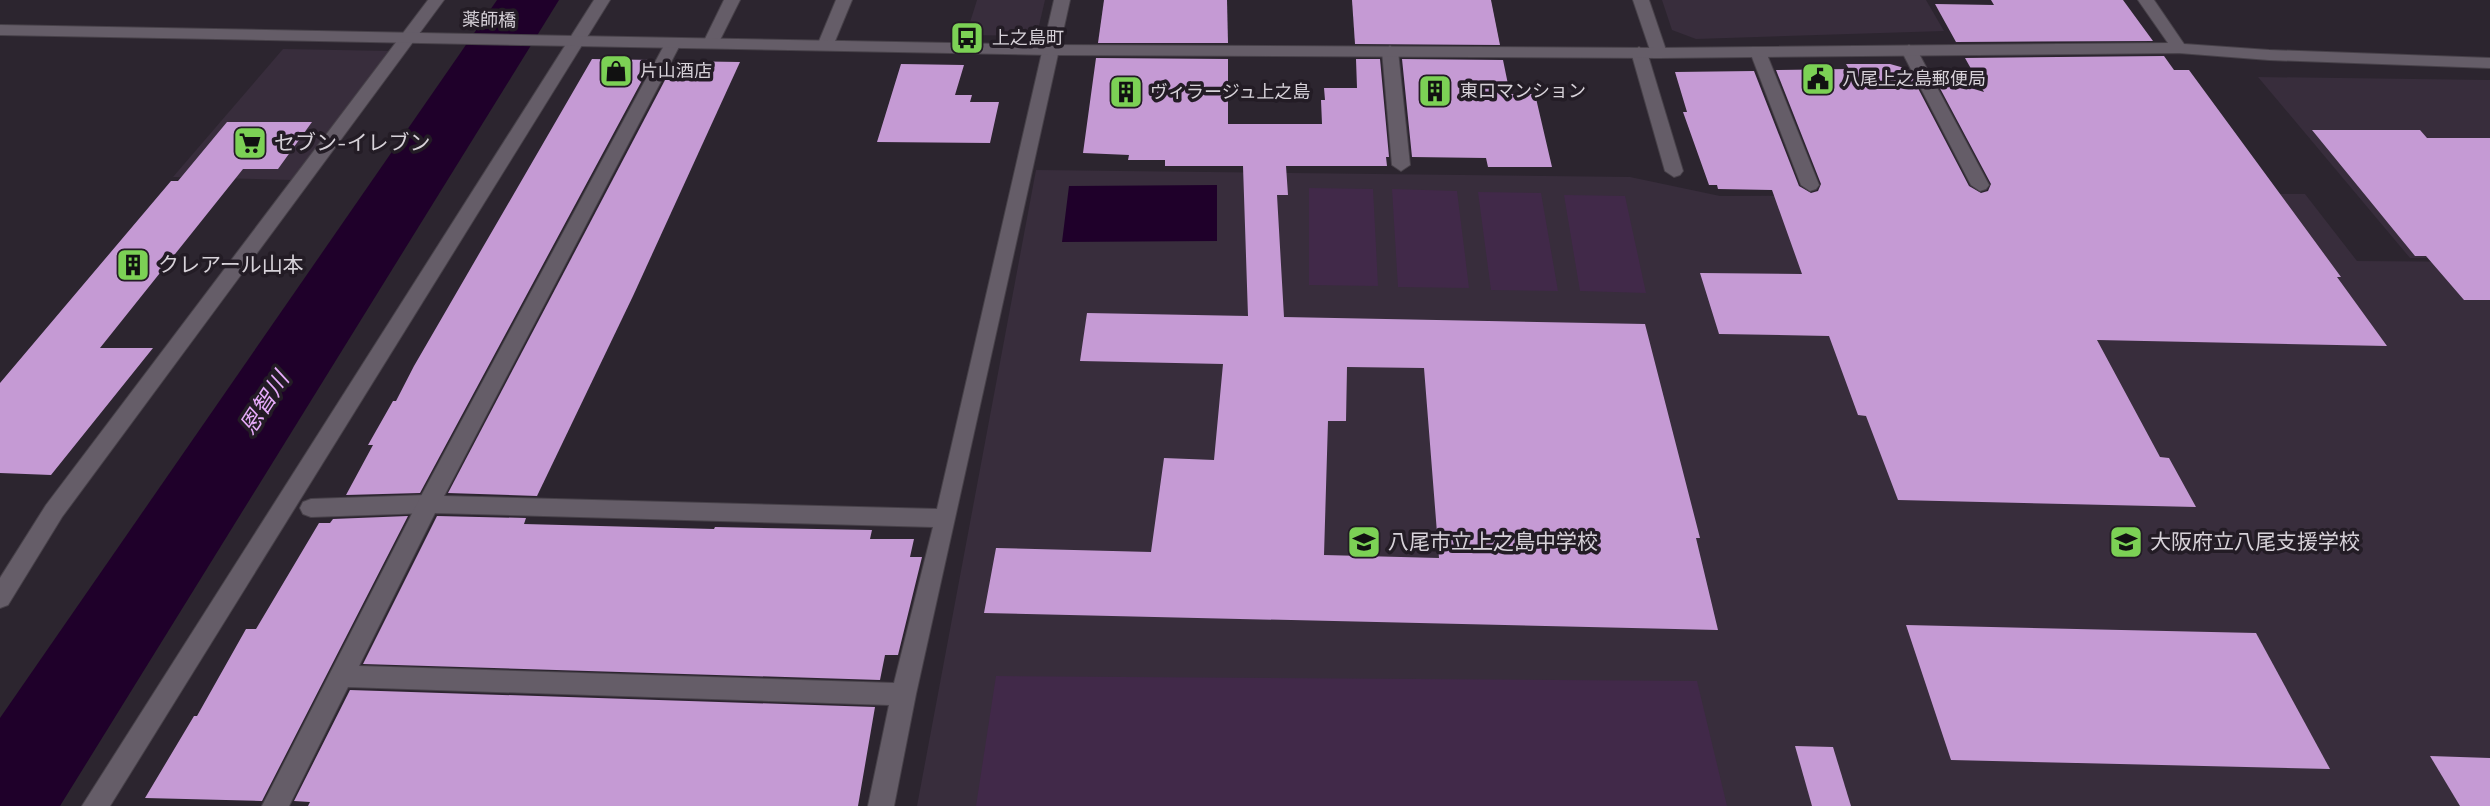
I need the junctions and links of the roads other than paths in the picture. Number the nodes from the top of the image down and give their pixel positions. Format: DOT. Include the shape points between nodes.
graph roads {
  1 [pos="436,0"];
  2 [pos="602,0"];
  3 [pos="732,0"];
  4 [pos="844,0"];
  5 [pos="1062,0"];
  6 [pos="1641,0"];
  7 [pos="2146,0"];
  8 [pos="0,30"];
  9 [pos="413,38"];
  10 [pos="567,41"];
  11 [pos="673,43"];
  12 [pos="711,43"];
  13 [pos="825,46"];
  14 [pos="2179,48"];
  15 [pos="1051,50"];
  16 [pos="1909,50"];
  17 [pos="1390,51"];
  18 [pos="1639,52"];
  19 [pos="1758,52"];
  20 [pos="1659,53"];
  21 [pos="2490,63"];
  22 [pos="1401,165"];
  23 [pos="1674,171"];
  24 [pos="1810,185"];
  25 [pos="1980,185"];
  26 [pos="428,504"];
  27 [pos="311,508"];
  28 [pos="946,518"];
  29 [pos="0,598"];
  30 [pos="341,676"];
  31 [pos="904,694"];
  32 [pos="95,806"];
  33 [pos="275,806"];
  34 [pos="881,806"];
  1 -- 9 [label="street"];
  2 -- 10 [label="street"];
  3 -- 12 [label="street"];
  4 -- 13 [label="street"];
  5 -- 15 [label="street"];
  6 -- 20 [label="street"];
  7 -- 14 [label="street"];
  8 -- 9 [label="street, 薬師橋"];
  9 -- 10 [label="street, 薬師橋"];
  9 -- 29 [label="street" via="54,511"];
  10 -- 11 [label="street, 薬師橋"];
  10 -- 32 [label="street"];
  11 -- 12 [label="street, 薬師橋"];
  11 -- 26 [label="street"];
  12 -- 13 [label="street, 薬師橋"];
  13 -- 15 [label="street, 薬師橋"];
  14 -- 16 [label="street, 薬師橋"];
  14 -- 21 [label="street, 薬師橋"];
  15 -- 17 [label="street, 薬師橋"];
  15 -- 28 [label="street"];
  16 -- 19 [label="street, 薬師橋"];
  16 -- 25 [label="street"];
  17 -- 18 [label="street, 薬師橋"];
  17 -- 22 [label="street"];
  18 -- 20 [label="street, 薬師橋"];
  18 -- 23 [label="street"];
  19 -- 20 [label="street, 薬師橋"];
  19 -- 24 [label="street"];
  26 -- 27 [label="street"];
  26 -- 28 [label="street"];
  26 -- 30 [label="street"];
  28 -- 31 [label="street"];
  30 -- 31 [label="street"];
  30 -- 33 [label="street"];
  31 -- 34 [label="street"];
}
